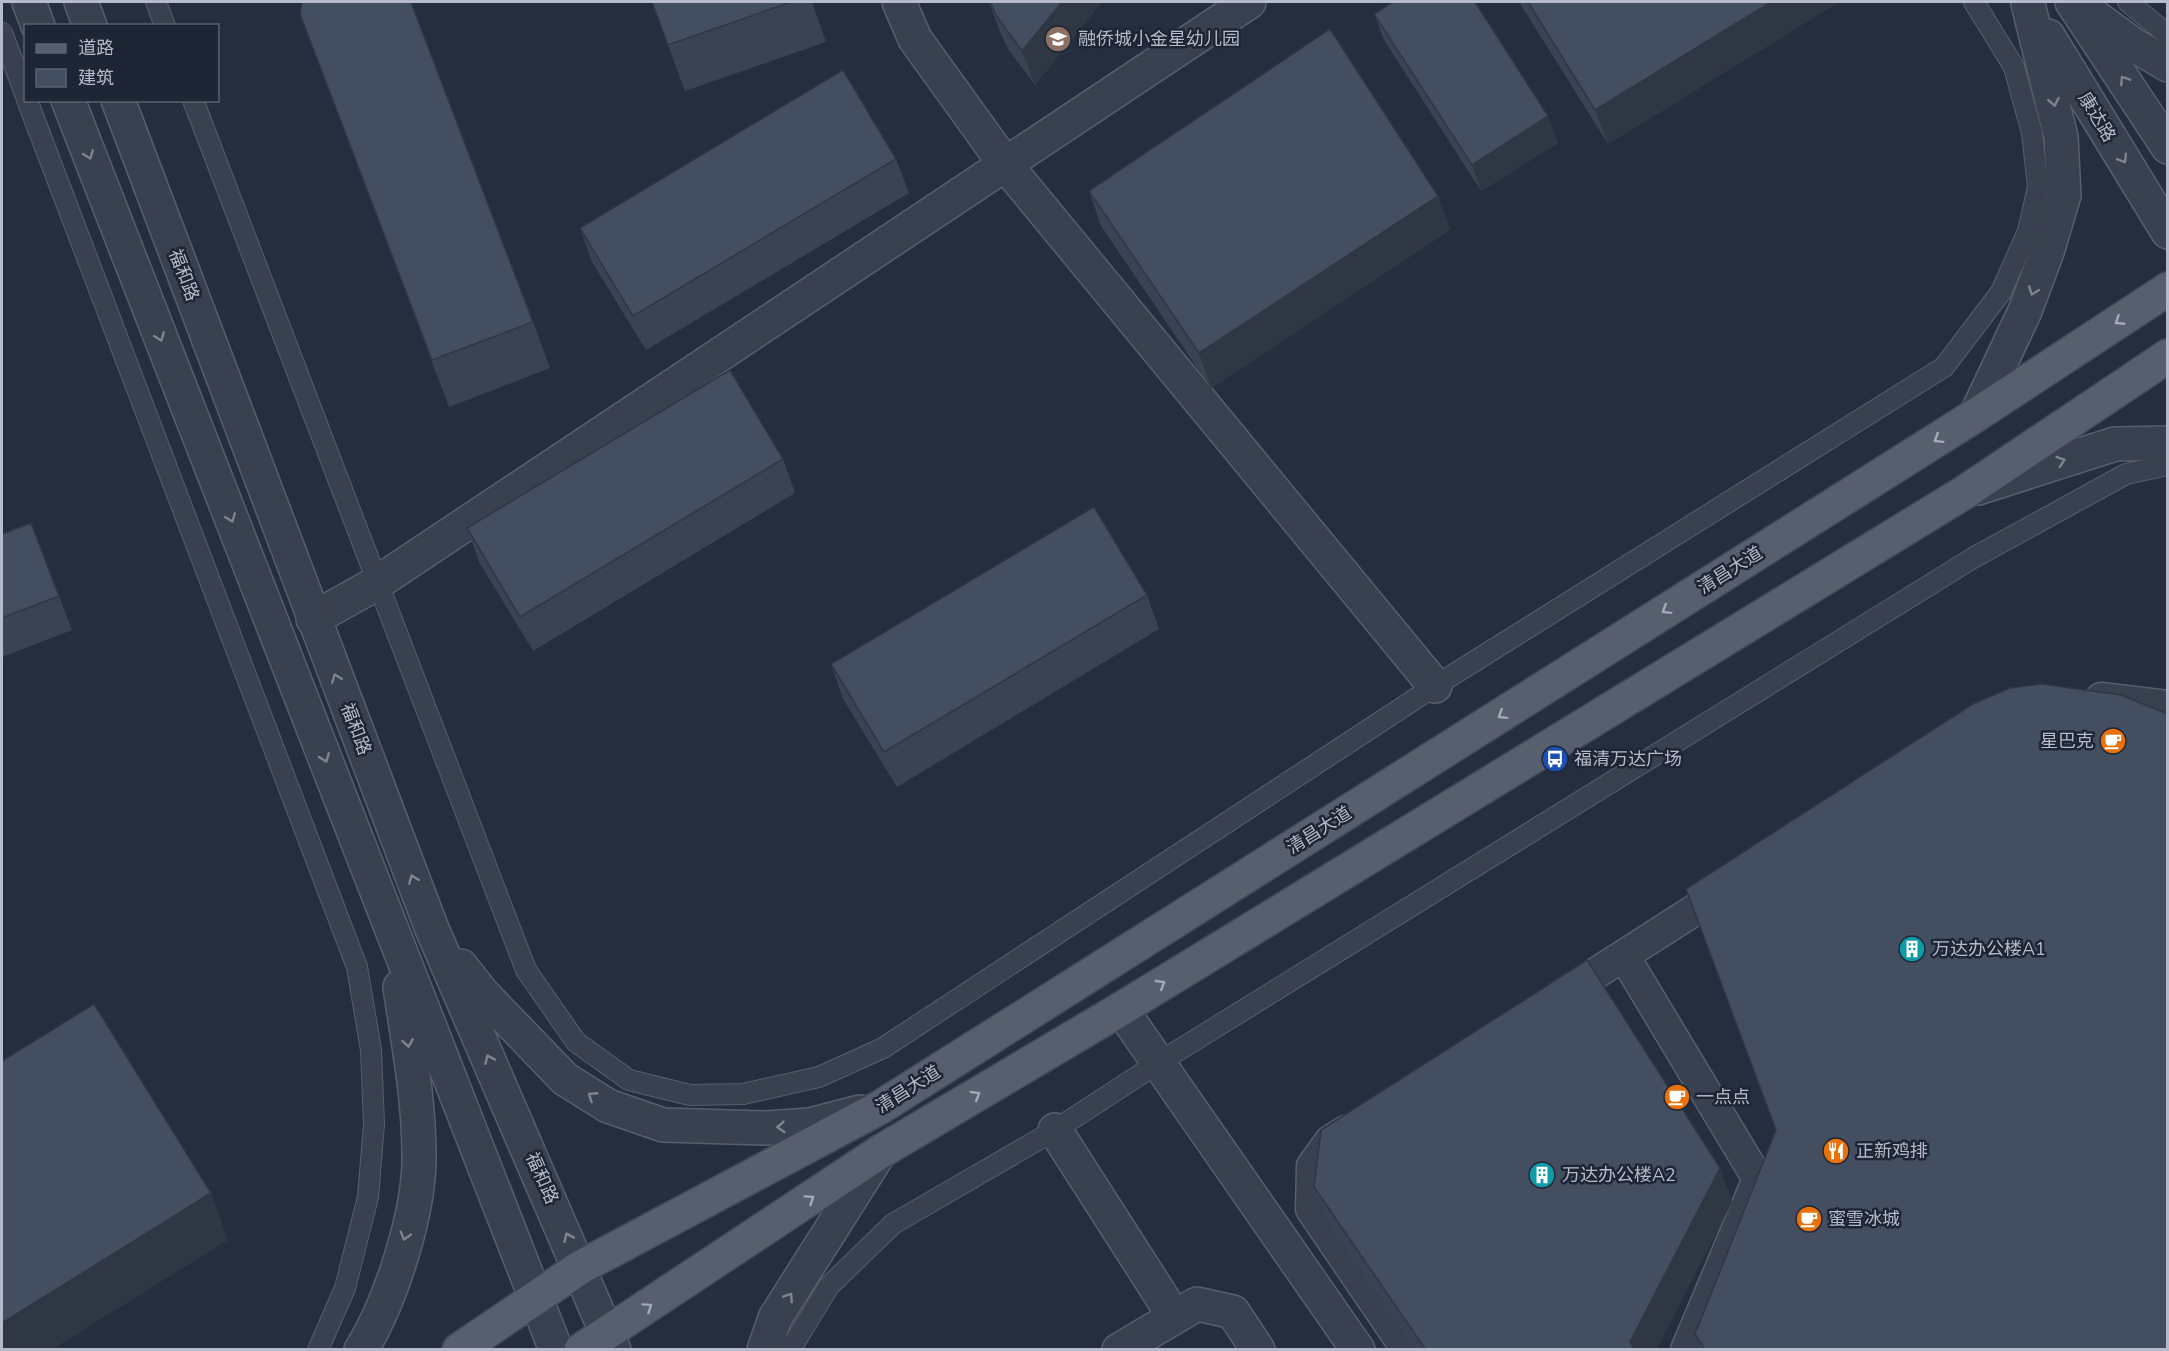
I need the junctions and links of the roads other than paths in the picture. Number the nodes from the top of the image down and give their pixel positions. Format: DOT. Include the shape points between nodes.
graph roads {
  1 [pos="29,2"];
  2 [pos="81,2"];
  3 [pos="156,2"];
  4 [pos="899,2"];
  5 [pos="1249,2"];
  6 [pos="1974,2"];
  7 [pos="2073,2"];
  8 [pos="2128,2"];
  9 [pos="2027,3"];
  10 [pos="37,24"];
  11 [pos="89,24"];
  12 [pos="164,24"];
  13 [pos="2,33"];
  14 [pos="2168,35"];
  15 [pos="2168,65"];
  16 [pos="24,91"];
  17 [pos="28,102"];
  18 [pos="69,102"];
  19 [pos="119,102"];
  20 [pos="194,102"];
  21 [pos="2168,147"];
  22 [pos="1005,164"];
  23 [pos="2168,232"];
  24 [pos="2168,289"];
  25 [pos="2168,356"];
  26 [pos="1976,415"];
  27 [pos="2168,443"];
  28 [pos="2168,465"];
  29 [pos="1965,492"];
  30 [pos="377,583"];
  31 [pos="313,618"];
  32 [pos="1435,686"];
  33 [pos="2071,694"];
  34 [pos="2168,706"];
  35 [pos="1753,873"];
  36 [pos="389,923"];
  37 [pos="432,929"];
  38 [pos="1624,956"];
  39 [pos="1121,1009"];
  40 [pos="1535,1012"];
  41 [pos="1158,1063"];
  42 [pos="879,1108"];
  43 [pos="1369,1117"];
  44 [pos="1055,1130"];
  45 [pos="880,1152"];
  46 [pos="581,1267"];
  47 [pos="534,1298"];
  48 [pos="1174,1316"];
  49 [pos="601,1344"];
  50 [pos="1420,1347"];
  51 [pos="318,1350"];
  52 [pos="361,1350"];
  53 [pos="459,1350"];
  54 [pos="556,1350"];
  55 [pos="764,1350"];
  56 [pos="789,1350"];
  57 [pos="1119,1350"];
  58 [pos="1258,1350"];
  59 [pos="1358,1350"];
  60 [pos="1686,1350"];
  1 -- 10 [label="street"];
  2 -- 11 [label="street"];
  3 -- 12 [label="lane"];
  4 -- 22 [label="street" via="915,39"];
  5 -- 22 [label="street"];
  6 -- 32 [label="lane" via="2014,67 2032,133 2037,187 2028,231 2001,292 1944,367"];
  7 -- 15 [label="street"];
  21 -- 7 [label="street, one-way"];
  8 -- 14 [label="lane"];
  9 -- 23 [label="street, 康达路, one-way"];
  9 -- 26 [label="street, one-way" via="2061,137 2064,195 2025,311"];
  13 -- 16 [label="lane"];
  17 -- 51 [label="lane" via="357,968 371,1050 374,1124 369,1197 345,1288"];
  18 -- 36 [label="street, one-way"];
  19 -- 31 [label="street, 福和路"];
  20 -- 30 [label="lane"];
  22 -- 30 [label="street"];
  22 -- 32 [label="street"];
  24 -- 26 [label="main road, 清昌大道, one-way"];
  25 -- 29 [label="main road"];
  26 -- 42 [label="main road, 清昌大道, one-way"];
  29 -- 27 [label="street, one-way" via="2115,444"];
  28 -- 41 [label="lane" via="2126,474 1973,558"];
  39 -- 29 [label="main road, one-way"];
  30 -- 31 [label="street"];
  30 -- 32 [label="lane" via="526,970 576,1042 629,1080 690,1095 743,1094 819,1077 883,1048"];
  37 -- 31 [label="street, 福和路, one-way"];
  33 -- 34 [label="street"];
  35 -- 38 [label="street"];
  36 -- 47 [label="street"];
  36 -- 52 [label="street, one-way" via="415,1086 419,1157 413,1208 392,1282 375,1327"];
  42 -- 37 [label="street, one-way" via="810,1125 767,1128 663,1125 608,1106 565,1078 483,994"];
  46 -- 37 [label="street, 福和路, one-way"];
  38 -- 40 [label="street"];
  38 -- 60 [label="street" via="1758,1179"];
  39 -- 41 [label="street"];
  45 -- 39 [label="main road, one-way"];
  41 -- 44 [label="lane"];
  41 -- 59 [label="street"];
  42 -- 46 [label="main road, 清昌大道"];
  43 -- 50 [label="street" via="1330,1141 1312,1166 1311,1209"];
  44 -- 48 [label="street"];
  44 -- 56 [label="lane" via="893,1224 829,1286"];
  49 -- 45 [label="main road, one-way"];
  55 -- 45 [label="street, one-way" via="775,1318"];
  46 -- 47 [label="main road, 清昌大道"];
  46 -- 49 [label="street, 福和路"];
  47 -- 53 [label="main road, 清昌大道"];
  47 -- 54 [label="street"];
  48 -- 57 [label="street"];
  48 -- 58 [label="street" via="1197,1304 1233,1312"];
}
